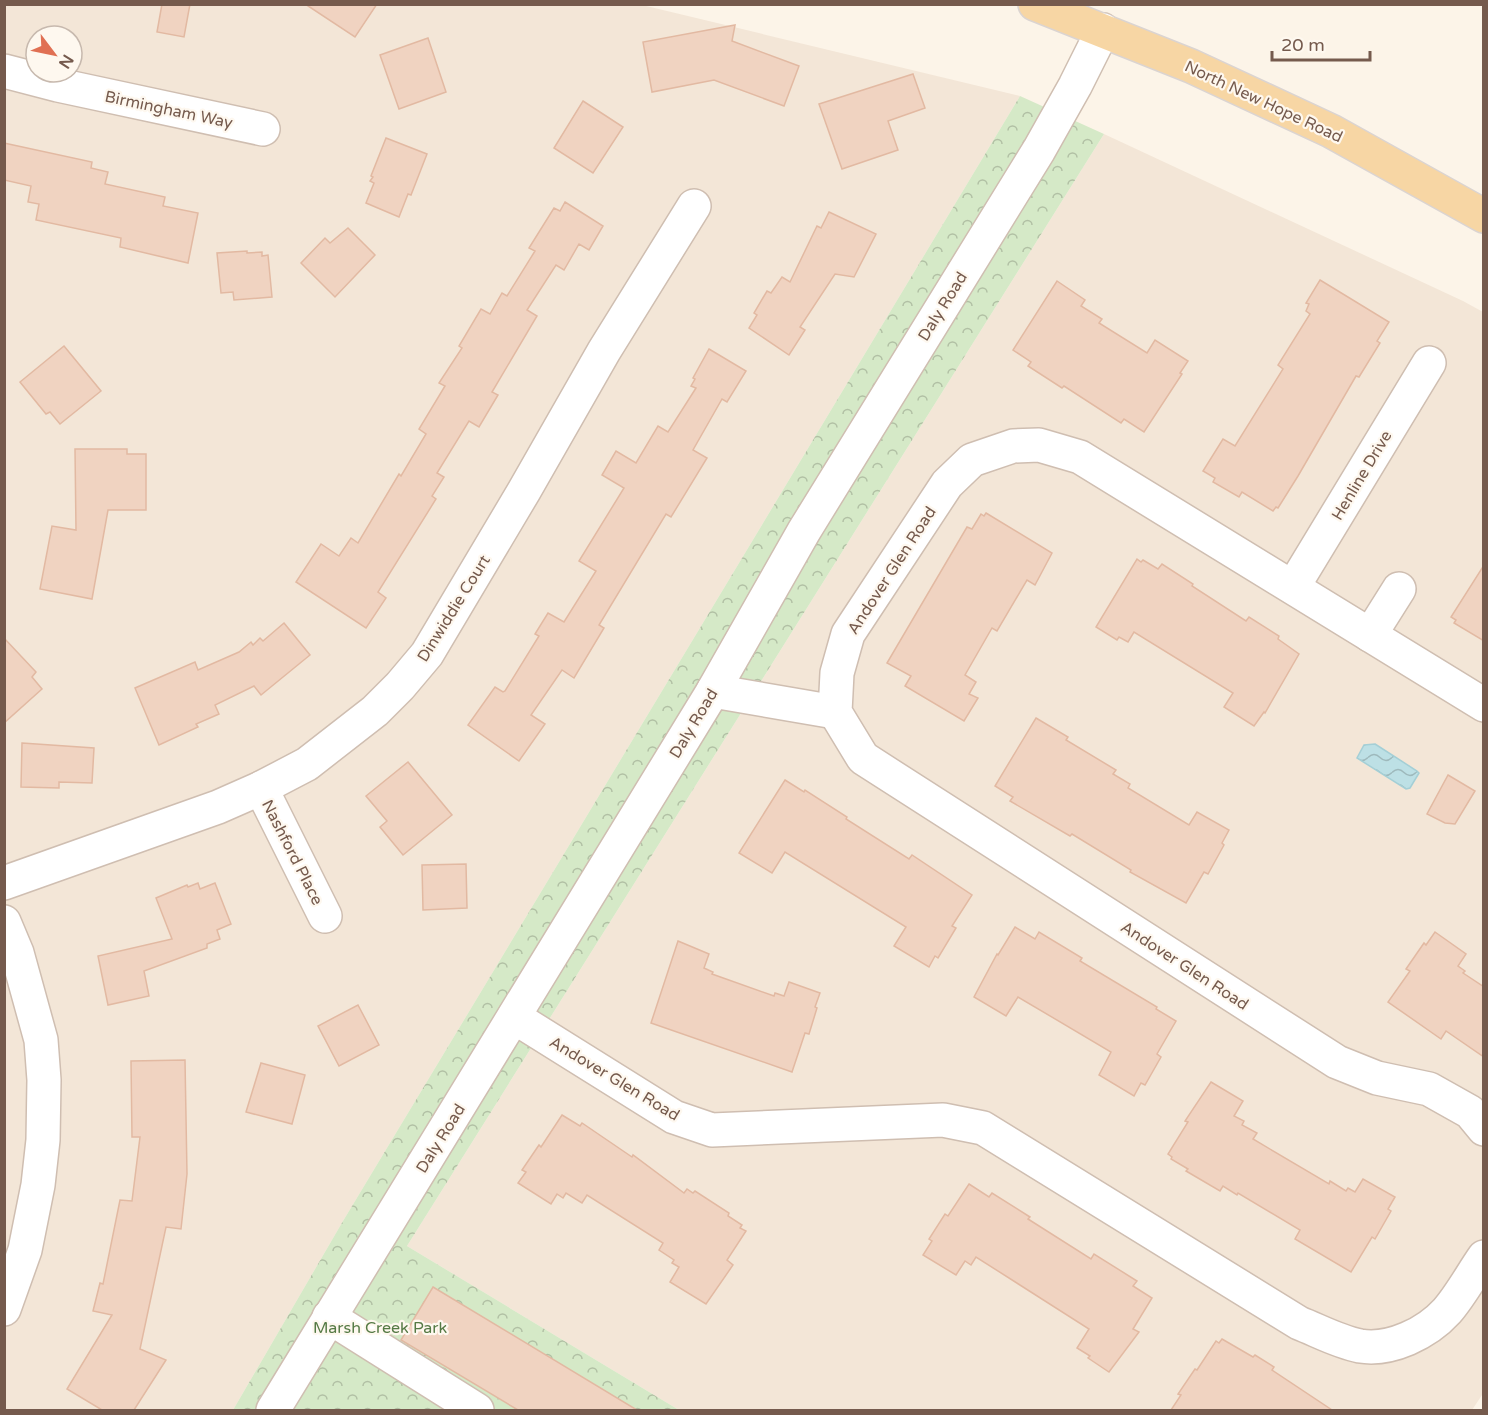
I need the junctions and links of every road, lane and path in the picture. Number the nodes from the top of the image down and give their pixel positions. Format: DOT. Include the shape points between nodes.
graph roads {
  1 [pos="1035,4"];
  2 [pos="1103,30"];
  3 [pos="4,71"];
  4 [pos="263,129"];
  5 [pos="694,206"];
  6 [pos="1484,216"];
  7 [pos="1429,363"];
  8 [pos="1293,587"];
  9 [pos="1399,590"];
  10 [pos="1370,634"];
  11 [pos="713,691"];
  12 [pos="1484,705"];
  13 [pos="835,712"];
  14 [pos="261,788"];
  15 [pos="4,883"];
  16 [pos="325,916"];
  17 [pos="4,922"];
  18 [pos="514,1017"];
  19 [pos="1484,1129"];
  20 [pos="1484,1257"];
  21 [pos="4,1309"];
  22 [pos="329,1317"];
  23 [pos="273,1410"];
  24 [pos="477,1410"];
  1 -- 2 [label="main road, North New Hope Road"];
  2 -- 6 [label="main road, North New Hope Road" via="1191,66 1331,132"];
  2 -- 11 [label="street, Daly Road" via="1039,150 804,531"];
  3 -- 4 [label="street, Birmingham Way"];
  5 -- 14 [label="street, Dinwiddie Court" via="604,351 427,654 375,711 307,764"];
  7 -- 8 [label="street, Henline Drive"];
  8 -- 10 [label="street, Andover Glen Road"];
  8 -- 13 [label="street, Andover Glen Road" via="1080,457 1039,445 1013,446 972,460 947,484 848,634 837,673"];
  9 -- 10 [label="street"];
  10 -- 12 [label="street, Andover Glen Road"];
  11 -- 13 [label="street"];
  11 -- 18 [label="street, Daly Road"];
  13 -- 19 [label="street, Andover Glen Road" via="863,758 1337,1062 1377,1078 1429,1089 1470,1112"];
  14 -- 15 [label="street, Dinwiddie Court"];
  14 -- 16 [label="street, Nashford Place"];
  17 -- 21 [label="street" via="41,1040 44,1080 38,1185 26,1250"];
  18 -- 20 [label="street, Andover Glen Road" via="674,1117 712,1130 943,1120 983,1128 1299,1323 1362,1346 1398,1343 1424,1331 1448,1311"];
  18 -- 22 [label="street, Daly Road"];
  22 -- 23 [label="street, Daly Road"];
  22 -- 24 [label="street"];
}
